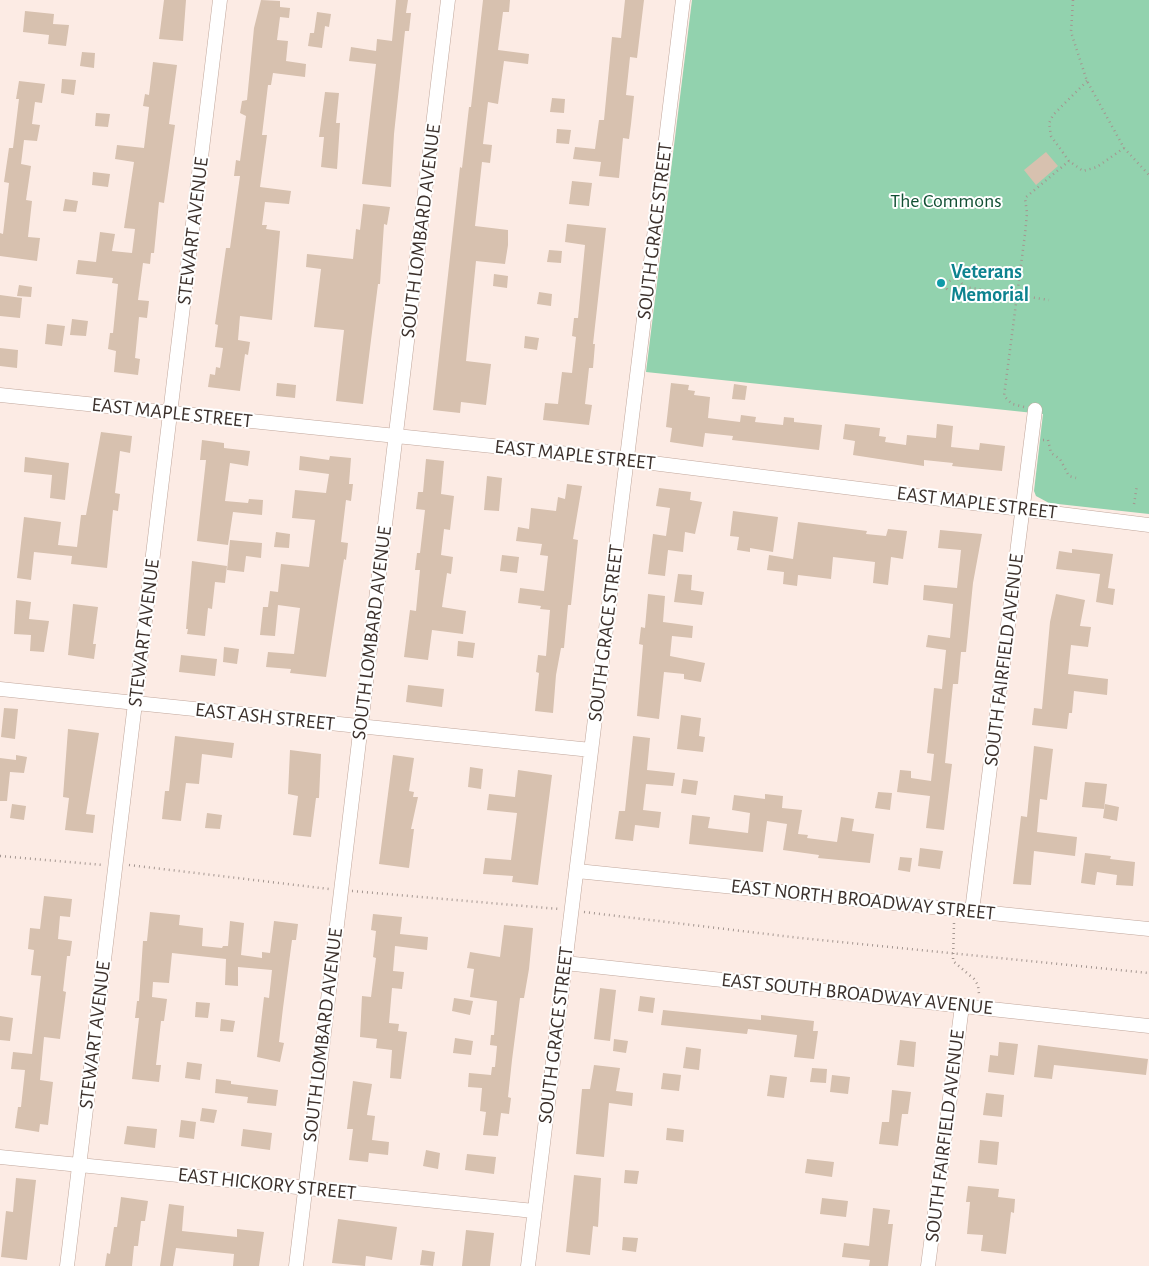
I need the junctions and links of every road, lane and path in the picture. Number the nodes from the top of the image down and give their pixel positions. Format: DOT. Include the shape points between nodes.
graph roads {
  1 [pos="220,0"];
  2 [pos="448,0"];
  3 [pos="683,0"];
  4 [pos="1073,0"];
  5 [pos="1087,81"];
  6 [pos="1124,148"];
  7 [pos="1069,161"];
  8 [pos="1149,175"];
  9 [pos="965,287"];
  10 [pos="1016,296"];
  11 [pos="1049,300"];
  12 [pos="0,395"];
  13 [pos="1035,410"];
  14 [pos="171,413"];
  15 [pos="396,436"];
  16 [pos="1032,438"];
  17 [pos="628,460"];
  18 [pos="1076,478"];
  19 [pos="1136,485"];
  20 [pos="1134,504"];
  21 [pos="1024,508"];
  22 [pos="1149,525"];
  23 [pos="0,689"];
  24 [pos="135,703"];
  25 [pos="360,727"];
  26 [pos="590,750"];
  27 [pos="0,856"];
  28 [pos="107,865"];
  29 [pos="126,865"];
  30 [pos="576,870"];
  31 [pos="333,889"];
  32 [pos="348,890"];
  33 [pos="561,909"];
  34 [pos="955,909"];
  35 [pos="581,911"];
  36 [pos="972,911"];
  37 [pos="1149,929"];
  38 [pos="953,952"];
  39 [pos="564,963"];
  40 [pos="1149,973"];
  41 [pos="962,1006"];
  42 [pos="978,1008"];
  43 [pos="1149,1026"];
  44 [pos="0,1157"];
  45 [pos="79,1165"];
  46 [pos="305,1188"];
  47 [pos="534,1211"];
  48 [pos="67,1266"];
  49 [pos="296,1266"];
  50 [pos="528,1266"];
  51 [pos="928,1266"];
  1 -- 14 [label="street, STEWART AVENUE"];
  2 -- 15 [label="street, SOUTH LOMBARD AVENUE"];
  3 -- 17 [label="street, SOUTH GRACE STREET"];
  4 -- 5 [label="path" via="1071,32"];
  5 -- 6 [label="path"];
  5 -- 7 [label="path" via="1048,122 1051,136"];
  6 -- 7 [label="path" via="1089,171 1078,169"];
  6 -- 8 [label="path"];
  7 -- 10 [label="path" via="1025,198 1027,213"];
  9 -- 9 [label="path" via="953,278 946,284 955,292"];
  9 -- 10 [label="path"];
  10 -- 11 [label="path"];
  10 -- 13 [label="path" via="1004,396 1012,404"];
  12 -- 14 [label="street, EAST MAPLE STREET"];
  13 -- 16 [label="street, SOUTH FAIRFIELD AVENUE"];
  14 -- 15 [label="street, EAST MAPLE STREET"];
  14 -- 24 [label="street, STEWART AVENUE"];
  15 -- 17 [label="street, EAST MAPLE STREET"];
  15 -- 25 [label="street, SOUTH LOMBARD AVENUE"];
  16 -- 18 [label="path" via="1048,440 1051,453 1060,459 1070,476"];
  16 -- 21 [label="street, SOUTH FAIRFIELD AVENUE"];
  17 -- 21 [label="street, EAST MAPLE STREET"];
  17 -- 26 [label="street, SOUTH GRACE STREET"];
  19 -- 20 [label="path"];
  21 -- 22 [label="street, EAST MAPLE STREET"];
  21 -- 36 [label="street, SOUTH FAIRFIELD AVENUE"];
  23 -- 24 [label="street, EAST ASH STREET"];
  24 -- 25 [label="street, EAST ASH STREET"];
  24 -- 45 [label="street, STEWART AVENUE"];
  25 -- 26 [label="street, EAST ASH STREET"];
  25 -- 46 [label="street, SOUTH LOMBARD AVENUE"];
  26 -- 30 [label="street, SOUTH GRACE STREET"];
  27 -- 28 [label="path"];
  29 -- 31 [label="path"];
  30 -- 34 [label="street, EAST NORTH BROADWAY STREET"];
  30 -- 39 [label="street, SOUTH GRACE STREET"];
  32 -- 33 [label="path"];
  34 -- 36 [label="street, EAST NORTH BROADWAY STREET"];
  34 -- 38 [label="path"];
  35 -- 38 [label="path" via="800,938"];
  36 -- 37 [label="street, EAST NORTH BROADWAY STREET"];
  38 -- 40 [label="path"];
  38 -- 42 [label="path" via="953,961 978,984"];
  39 -- 41 [label="street, EAST SOUTH BROADWAY AVENUE"];
  39 -- 47 [label="street, SOUTH GRACE STREET"];
  41 -- 42 [label="street, EAST SOUTH BROADWAY AVENUE"];
  41 -- 51 [label="street, SOUTH FAIRFIELD AVENUE"];
  42 -- 43 [label="street, EAST SOUTH BROADWAY AVENUE"];
  44 -- 45 [label="street, EAST HICKORY STREET"];
  45 -- 46 [label="street, EAST HICKORY STREET"];
  45 -- 48 [label="street, STEWART AVENUE"];
  46 -- 47 [label="street, EAST HICKORY STREET"];
  46 -- 49 [label="street, SOUTH LOMBARD AVENUE"];
  47 -- 50 [label="street, SOUTH GRACE STREET"];
}
